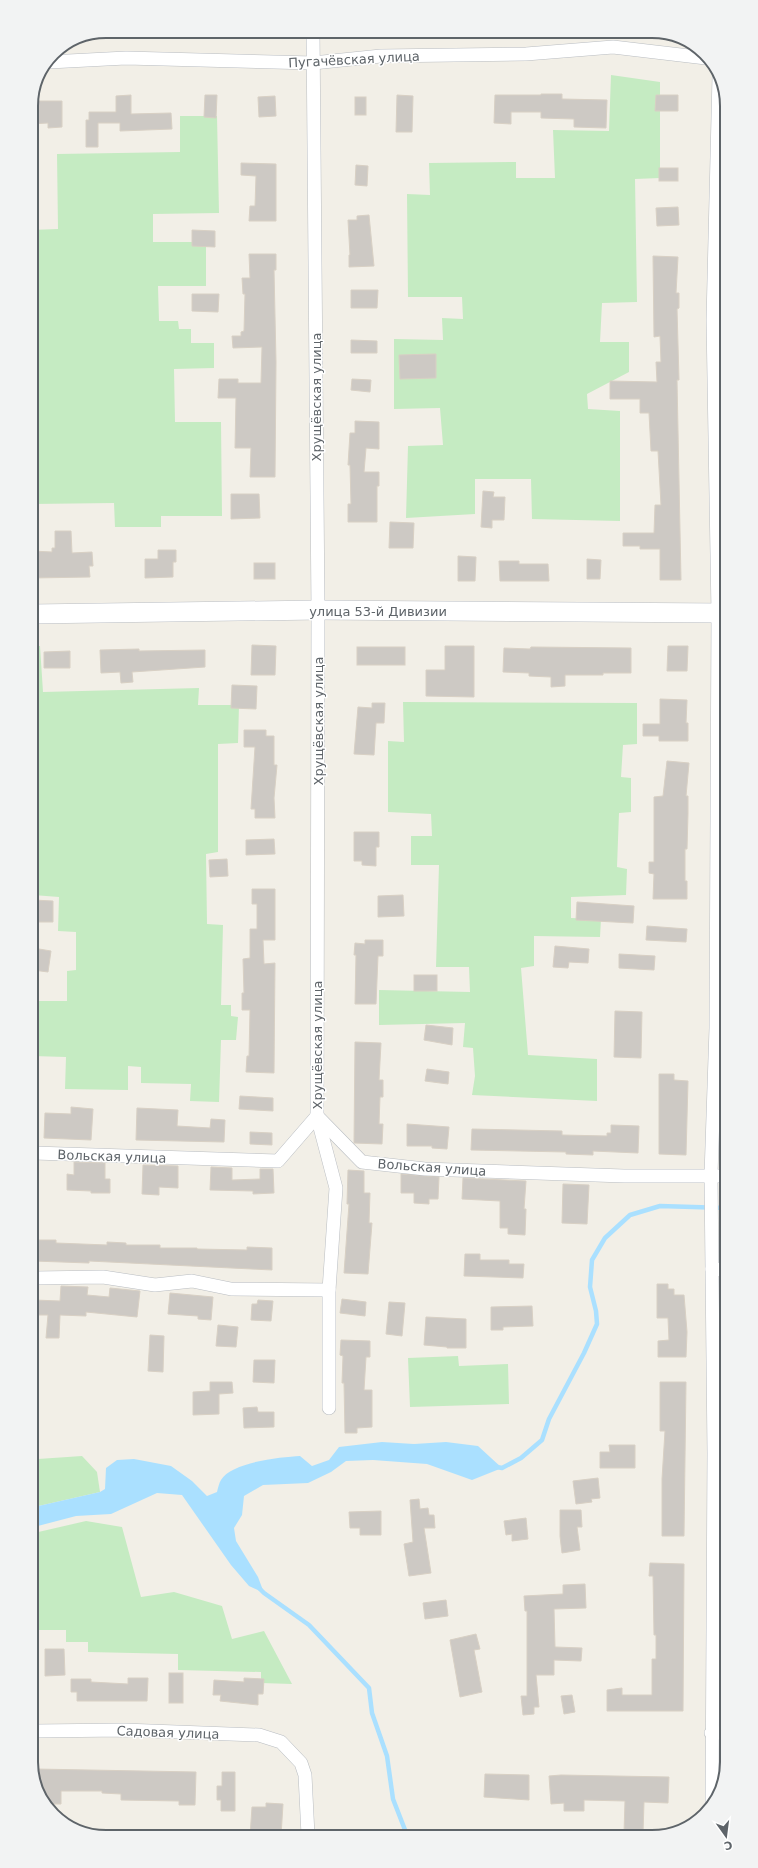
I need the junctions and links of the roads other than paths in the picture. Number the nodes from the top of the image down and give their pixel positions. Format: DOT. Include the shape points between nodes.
graph roads {
  1 [pos="313,38"];
  2 [pos="699,57"];
  3 [pos="55,62"];
  4 [pos="313,64"];
  5 [pos="719,92"];
  6 [pos="720,576"];
  7 [pos="318,610"];
  8 [pos="720,613"];
  9 [pos="38,614"];
  10 [pos="720,694"];
  11 [pos="317,1116"];
  12 [pos="38,1154"];
  13 [pos="711,1175"];
  14 [pos="720,1176"];
  15 [pos="712,1269"];
  16 [pos="720,1270"];
  17 [pos="38,1278"];
  18 [pos="329,1290"];
  19 [pos="329,1408"];
  20 [pos="38,1731"];
  21 [pos="711,1733"];
  22 [pos="720,1733"];
  23 [pos="712,1794"];
  24 [pos="308,1830"];
  1 -- 4 [label="street, Хрущёвская улица"];
  2 -- 4 [label="street, Пугачёвская улица" via="613,47 526,54 381,56"];
  3 -- 4 [label="street, Пугачёвская улица" via="126,58"];
  4 -- 7 [label="street, Хрущёвская улица"];
  5 -- 6 [label="street" via="713,320"];
  7 -- 8 [label="street, улица 53-й Дивизии"];
  7 -- 9 [label="street, улица 53-й Дивизии"];
  7 -- 11 [label="street, Хрущёвская улица"];
  10 -- 13 [label="street" via="716,1020"];
  11 -- 12 [label="street, Вольская улица" via="278,1160"];
  11 -- 13 [label="street, Вольская улица" via="362,1162 425,1169 624,1176"];
  11 -- 18 [label="street, Хрущёвская улица" via="336,1188"];
  13 -- 14 [label="street, Вольская улица"];
  13 -- 15 [label="street"];
  15 -- 16 [label="street"];
  15 -- 21 [label="street" via="714,1453"];
  17 -- 18 [label="street" via="103,1276 155,1285 192,1281 231,1289"];
  18 -- 19 [label="street, Хрущёвская улица"];
  20 -- 24 [label="street, Садовая улица" via="124,1730 259,1734 282,1742 301,1763 305,1775"];
  21 -- 22 [label="street"];
  21 -- 23 [label="street"];
}
